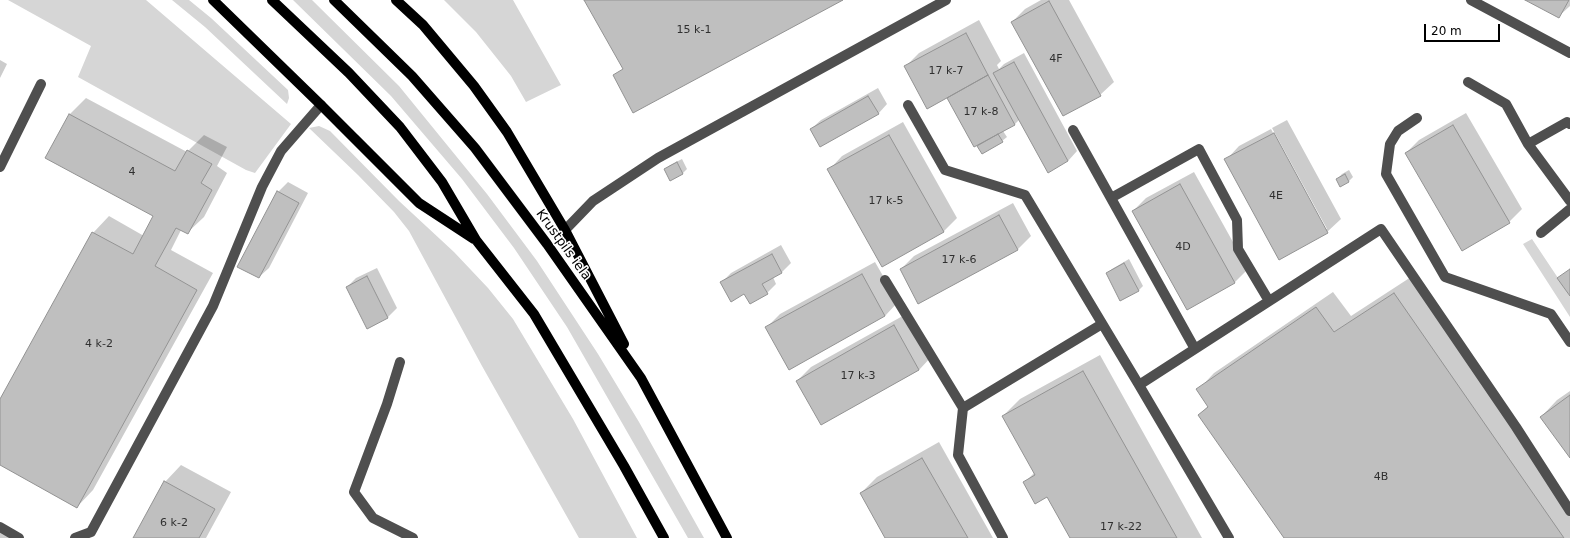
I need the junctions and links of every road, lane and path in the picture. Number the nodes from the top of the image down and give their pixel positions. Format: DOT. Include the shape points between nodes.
graph roads {
  1 [pos="213,0"];
  2 [pos="272,0"];
  3 [pos="334,0"];
  4 [pos="396,0"];
  5 [pos="946,0"];
  6 [pos="1472,0"];
  7 [pos="1570,53"];
  8 [pos="1468,82"];
  9 [pos="41,84"];
  10 [pos="321,105"];
  11 [pos="908,105"];
  12 [pos="1417,118"];
  13 [pos="1570,124"];
  14 [pos="1072,130"];
  15 [pos="1528,144"];
  16 [pos="0,167"];
  17 [pos="1111,198"];
  18 [pos="1570,201"];
  19 [pos="1570,209"];
  20 [pos="565,230"];
  21 [pos="1541,233"];
  22 [pos="476,240"];
  23 [pos="885,280"];
  24 [pos="1269,301"];
  25 [pos="1102,324"];
  26 [pos="1570,342"];
  27 [pos="1196,348"];
  28 [pos="400,362"];
  29 [pos="641,378"];
  30 [pos="1139,385"];
  31 [pos="963,408"];
  32 [pos="1570,511"];
  33 [pos="0,526"];
  34 [pos="20,538"];
  35 [pos="75,538"];
  36 [pos="413,538"];
  37 [pos="664,538"];
  38 [pos="727,538"];
  39 [pos="1003,538"];
  40 [pos="1229,538"];
  1 -- 10 [label="main road"];
  2 -- 22 [label="main road" via="349,73 400,127 442,182"];
  3 -- 29 [label="main road, Krustpils iela" via="412,76 474,148 547,244"];
  4 -- 20 [label="main road" via="423,25 474,86 507,132"];
  5 -- 20 [label="street" via="658,158 593,201"];
  6 -- 7 [label="street"];
  8 -- 15 [label="street" via="1506,104"];
  9 -- 16 [label="street"];
  10 -- 22 [label="main road" via="419,203"];
  10 -- 35 [label="street" via="281,150 262,188 213,306 91,532"];
  11 -- 25 [label="street" via="945,170 1025,195"];
  12 -- 26 [label="street" via="1398,130 1390,144 1386,174 1445,276 1551,314"];
  13 -- 15 [label="street" via="1567,122"];
  14 -- 17 [label="street"];
  15 -- 18 [label="street"];
  17 -- 24 [label="street" via="1199,149 1237,220 1238,249"];
  17 -- 27 [label="street"];
  19 -- 21 [label="street"];
  20 -- 29 [label="main road"];
  22 -- 37 [label="main road" via="534,314"];
  23 -- 31 [label="street"];
  24 -- 27 [label="street"];
  24 -- 32 [label="street" via="1381,228"];
  25 -- 30 [label="street"];
  25 -- 31 [label="street"];
  27 -- 30 [label="street"];
  28 -- 36 [label="street" via="388,404 354,492 374,518"];
  29 -- 38 [label="main road, Krustpils iela"];
  30 -- 40 [label="street"];
  31 -- 39 [label="street" via="958,455"];
  33 -- 34 [label="street"];
}
